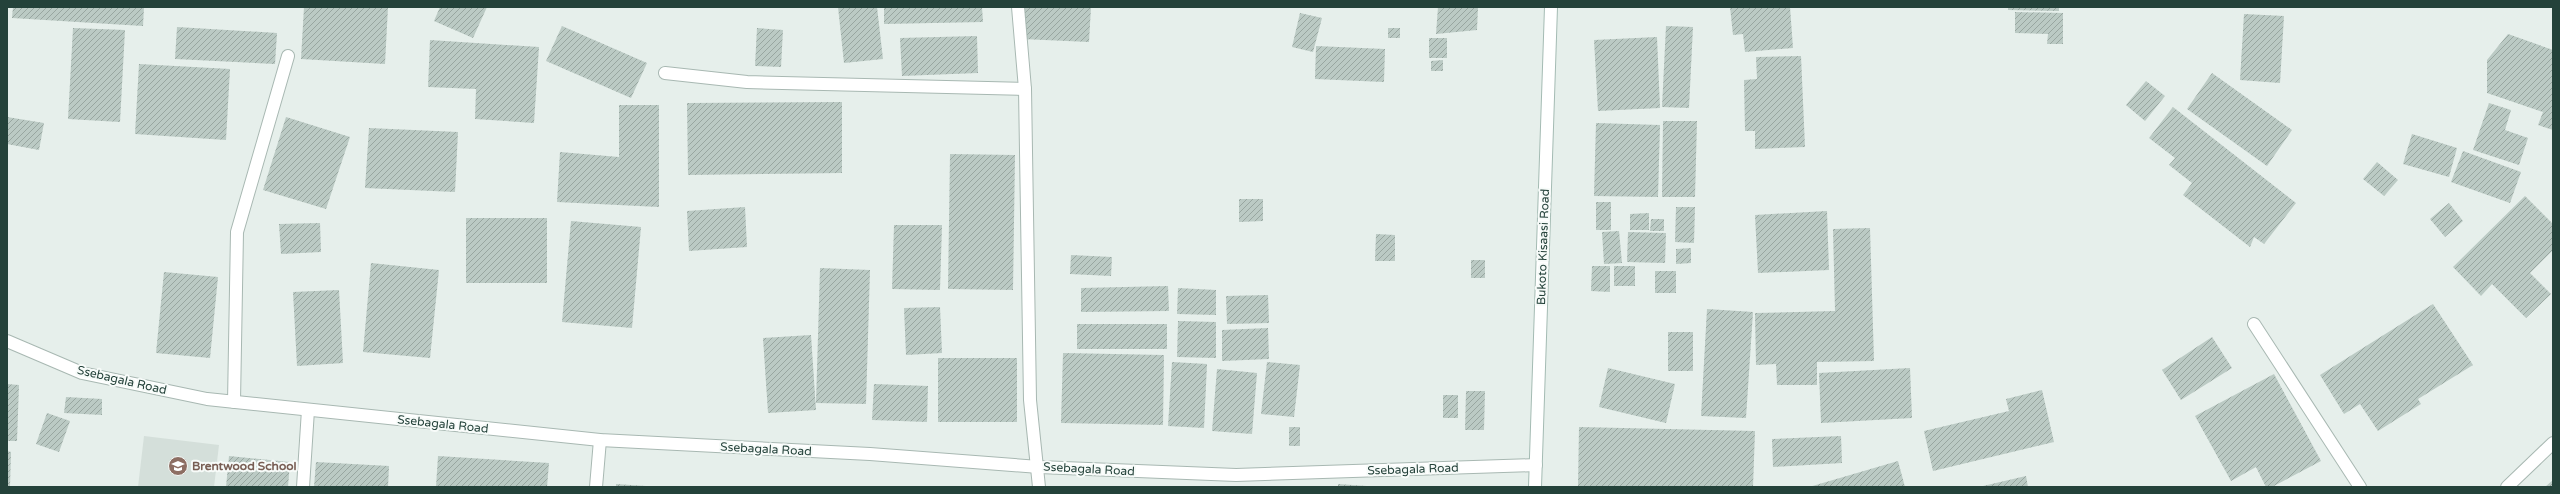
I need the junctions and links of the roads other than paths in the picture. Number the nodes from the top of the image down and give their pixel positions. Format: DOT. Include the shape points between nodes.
graph roads {
  1 [pos="1018,7"];
  2 [pos="1551,7"];
  3 [pos="288,56"];
  4 [pos="665,73"];
  5 [pos="1025,89"];
  6 [pos="2254,324"];
  7 [pos="7,341"];
  8 [pos="234,402"];
  9 [pos="308,410"];
  10 [pos="600,440"];
  11 [pos="2553,443"];
  12 [pos="1536,465"];
  13 [pos="1039,467"];
  14 [pos="302,487"];
  15 [pos="596,487"];
  16 [pos="1039,487"];
  17 [pos="1535,487"];
  18 [pos="2360,487"];
  19 [pos="2507,487"];
  1 -- 5 [label="street"];
  2 -- 12 [label="street, Bukoto Kisaasi Road"];
  3 -- 8 [label="street" via="237,232"];
  4 -- 5 [label="street" via="747,82"];
  5 -- 13 [label="street" via="1030,400"];
  6 -- 18 [label="street"];
  7 -- 8 [label="street, Ssebagala Road" via="82,373 207,399"];
  8 -- 9 [label="street, Ssebagala Road"];
  9 -- 10 [label="street, Ssebagala Road"];
  9 -- 14 [label="street"];
  10 -- 13 [label="street, Ssebagala Road" via="870,454"];
  10 -- 15 [label="street"];
  11 -- 19 [label="street"];
  12 -- 13 [label="street, Ssebagala Road" via="1236,476"];
  12 -- 17 [label="street, Bukoto Kisaasi Road"];
  13 -- 16 [label="street"];
}
